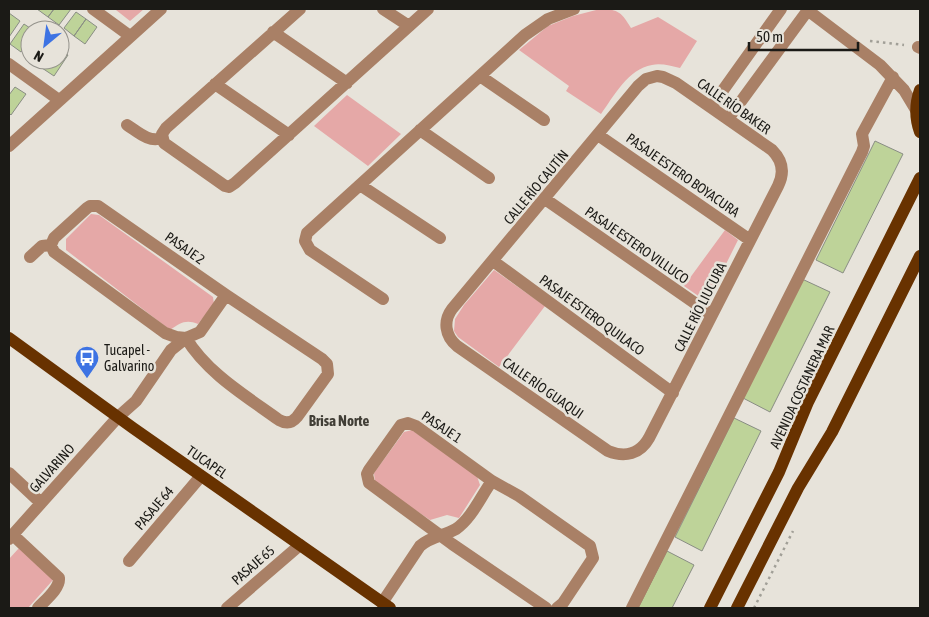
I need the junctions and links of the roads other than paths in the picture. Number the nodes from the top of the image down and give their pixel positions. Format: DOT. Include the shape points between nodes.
graph roads {
  1 [pos="161,9"];
  2 [pos="300,9"];
  3 [pos="383,9"];
  4 [pos="428,9"];
  5 [pos="574,9"];
  6 [pos="781,9"];
  7 [pos="807,10"];
  8 [pos="100,11"];
  9 [pos="409,26"];
  10 [pos="273,32"];
  11 [pos="130,36"];
  12 [pos="9,64"];
  13 [pos="480,76"];
  14 [pos="663,77"];
  15 [pos="893,77"];
  16 [pos="347,83"];
  17 [pos="215,84"];
  18 [pos="920,90"];
  19 [pos="59,100"];
  20 [pos="711,107"];
  21 [pos="916,110"];
  22 [pos="728,119"];
  23 [pos="544,120"];
  24 [pos="127,125"];
  25 [pos="420,130"];
  26 [pos="920,132"];
  27 [pos="289,135"];
  28 [pos="598,135"];
  29 [pos="162,138"];
  30 [pos="9,146"];
  31 [pos="782,166"];
  32 [pos="489,178"];
  33 [pos="920,178"];
  34 [pos="360,185"];
  35 [pos="545,199"];
  36 [pos="440,238"];
  37 [pos="750,240"];
  38 [pos="50,245"];
  39 [pos="920,256"];
  40 [pos="30,257"];
  41 [pos="493,261"];
  42 [pos="226,295"];
  43 [pos="383,298"];
  44 [pos="712,315"];
  45 [pos="446,331"];
  46 [pos="9,338"];
  47 [pos="186,338"];
  48 [pos="673,393"];
  49 [pos="118,417"];
  50 [pos="631,454"];
  51 [pos="9,473"];
  52 [pos="201,476"];
  53 [pos="492,481"];
  54 [pos="41,503"];
  55 [pos="440,535"];
  56 [pos="11,537"];
  57 [pos="300,545"];
  58 [pos="129,561"];
  59 [pos="386,605"];
  60 [pos="38,608"];
  61 [pos="227,608"];
  62 [pos="546,608"];
  63 [pos="557,608"];
  64 [pos="632,608"];
  65 [pos="710,608"];
  66 [pos="737,608"];
  1 -- 11 [label="street"];
  2 -- 10 [label="street"];
  3 -- 9 [label="street"];
  4 -- 9 [label="street"];
  5 -- 13 [label="street" via="536,26"];
  6 -- 20 [label="street"];
  7 -- 15 [label="street"];
  7 -- 22 [label="street"];
  8 -- 11 [label="street"];
  9 -- 16 [label="street"];
  10 -- 16 [label="street"];
  10 -- 17 [label="street"];
  11 -- 19 [label="street"];
  12 -- 19 [label="street"];
  13 -- 23 [label="street"];
  13 -- 25 [label="street"];
  14 -- 20 [label="street, CALLE RÍO BAKER"];
  14 -- 28 [label="street, CALLE RÍO CAUTÍN" via="651,77 642,82"];
  15 -- 21 [label="street"];
  15 -- 64 [label="street" via="862,134 862,152"];
  16 -- 27 [label="street"];
  17 -- 27 [label="street"];
  17 -- 29 [label="street" via="166,128"];
  18 -- 21 [label="main road"];
  19 -- 30 [label="street"];
  20 -- 22 [label="street, CALLE RÍO BAKER"];
  21 -- 26 [label="main road"];
  22 -- 31 [label="street, CALLE RÍO BAKER" via="772,150"];
  24 -- 29 [label="street" via="150,139"];
  25 -- 32 [label="street"];
  25 -- 34 [label="street"];
  27 -- 29 [label="street" via="229,187 167,145"];
  28 -- 35 [label="street, CALLE RÍO CAUTÍN"];
  28 -- 37 [label="street, PASAJE ESTERO BOYACURA"];
  31 -- 37 [label="street, CALLE RÍO LIUCURA" via="781,179"];
  33 -- 65 [label="main road, AVENIDA COSTANERA MAR"];
  34 -- 36 [label="street"];
  34 -- 43 [label="street" via="310,230 305,241 310,250"];
  35 -- 41 [label="street, CALLE RÍO CAUTÍN"];
  35 -- 44 [label="street, PASAJE ESTERO VILLUCO"];
  37 -- 44 [label="street, CALLE RÍO LIUCURA"];
  38 -- 40 [label="street, PASAJE 2" via="42,246"];
  38 -- 42 [label="street, PASAJE 2" via="87,208 98,206"];
  38 -- 47 [label="street" via="54,252 165,333"];
  39 -- 66 [label="main road" via="832,432 798,488"];
  41 -- 45 [label="street, CALLE RÍO CAUTÍN" via="449,314"];
  41 -- 48 [label="street, PASAJE ESTERO QUILACO"];
  42 -- 47 [label="street, GALVARINO" via="200,332"];
  42 -- 47 [label="street, PASAJE 2" via="322,359 328,367 326,377 298,417 292,422 278,420 221,377 193,350"];
  44 -- 48 [label="street, CALLE RÍO LIUCURA"];
  45 -- 50 [label="street, CALLE RÍO GUAQUI" via="456,346 608,451"];
  46 -- 49 [label="main road, TUCAPEL"];
  47 -- 49 [label="street, GALVARINO" via="171,350 136,401"];
  48 -- 50 [label="street, CALLE RÍO LIUCURA" via="646,443"];
  49 -- 52 [label="main road, TUCAPEL"];
  49 -- 54 [label="street, GALVARINO"];
  51 -- 54 [label="street"];
  52 -- 57 [label="main road, TUCAPEL"];
  52 -- 58 [label="street, PASAJE 64"];
  53 -- 55 [label="street" via="462,524"];
  53 -- 55 [label="street, PASAJE 1" via="416,426 408,423 398,427 369,470 367,479 372,486"];
  53 -- 63 [label="street, PASAJE 1" via="519,496 588,543 592,549 593,558"];
  54 -- 56 [label="street, GALVARINO"];
  55 -- 59 [label="street" via="420,546"];
  55 -- 62 [label="street, PASAJE 1"];
  56 -- 60 [label="street" via="59,578 57,587"];
  57 -- 59 [label="main road, TUCAPEL"];
  57 -- 61 [label="street, PASAJE 65"];
}
